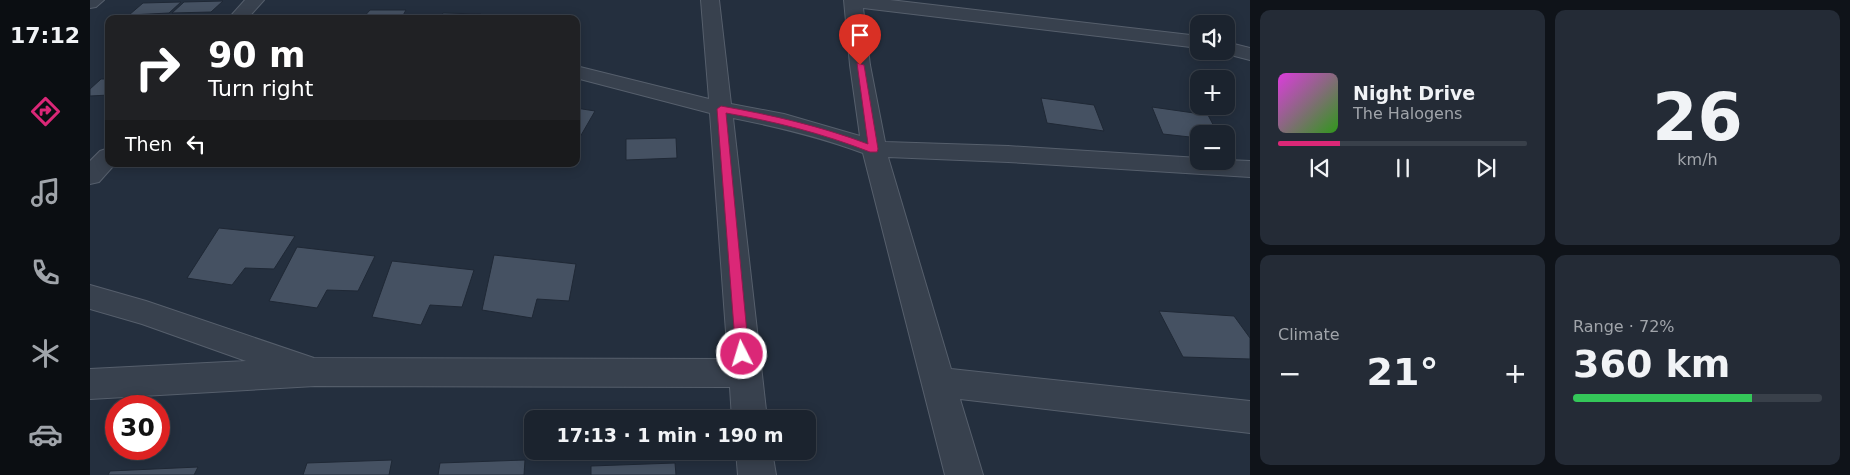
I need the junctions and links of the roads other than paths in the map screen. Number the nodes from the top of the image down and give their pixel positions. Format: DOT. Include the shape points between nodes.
graph roads {
  1 [pos="95,0"];
  2 [pos="255,0"];
  3 [pos="710,0"];
  4 [pos="853,0"];
  5 [pos="90,4"];
  6 [pos="241,15"];
  7 [pos="1190,41"];
  8 [pos="1235,50"];
  9 [pos="1250,54"];
  10 [pos="580,73"];
  11 [pos="721,109"];
  12 [pos="874,149"];
  13 [pos="105,160"];
  14 [pos="1250,168"];
  15 [pos="90,176"];
  16 [pos="90,297"];
  17 [pos="315,372"];
  18 [pos="744,372"];
  19 [pos="937,382"];
  20 [pos="90,384"];
  21 [pos="749,410"];
  22 [pos="1250,417"];
  23 [pos="755,460"];
  24 [pos="757,475"];
  25 [pos="964,475"];
  1 -- 5 [label="street"];
  2 -- 6 [label="street"];
  3 -- 11 [label="street"];
  4 -- 7 [label="street"];
  4 -- 12 [label="street"];
  8 -- 9 [label="street"];
  10 -- 11 [label="street"];
  11 -- 12 [label="street" via="784,121"];
  11 -- 18 [label="street"];
  12 -- 14 [label="street"];
  12 -- 19 [label="street"];
  13 -- 15 [label="street"];
  16 -- 17 [label="street" via="146,313"];
  17 -- 18 [label="street"];
  17 -- 20 [label="street"];
  18 -- 21 [label="street"];
  19 -- 22 [label="street"];
  19 -- 25 [label="street"];
  23 -- 24 [label="street"];
}
